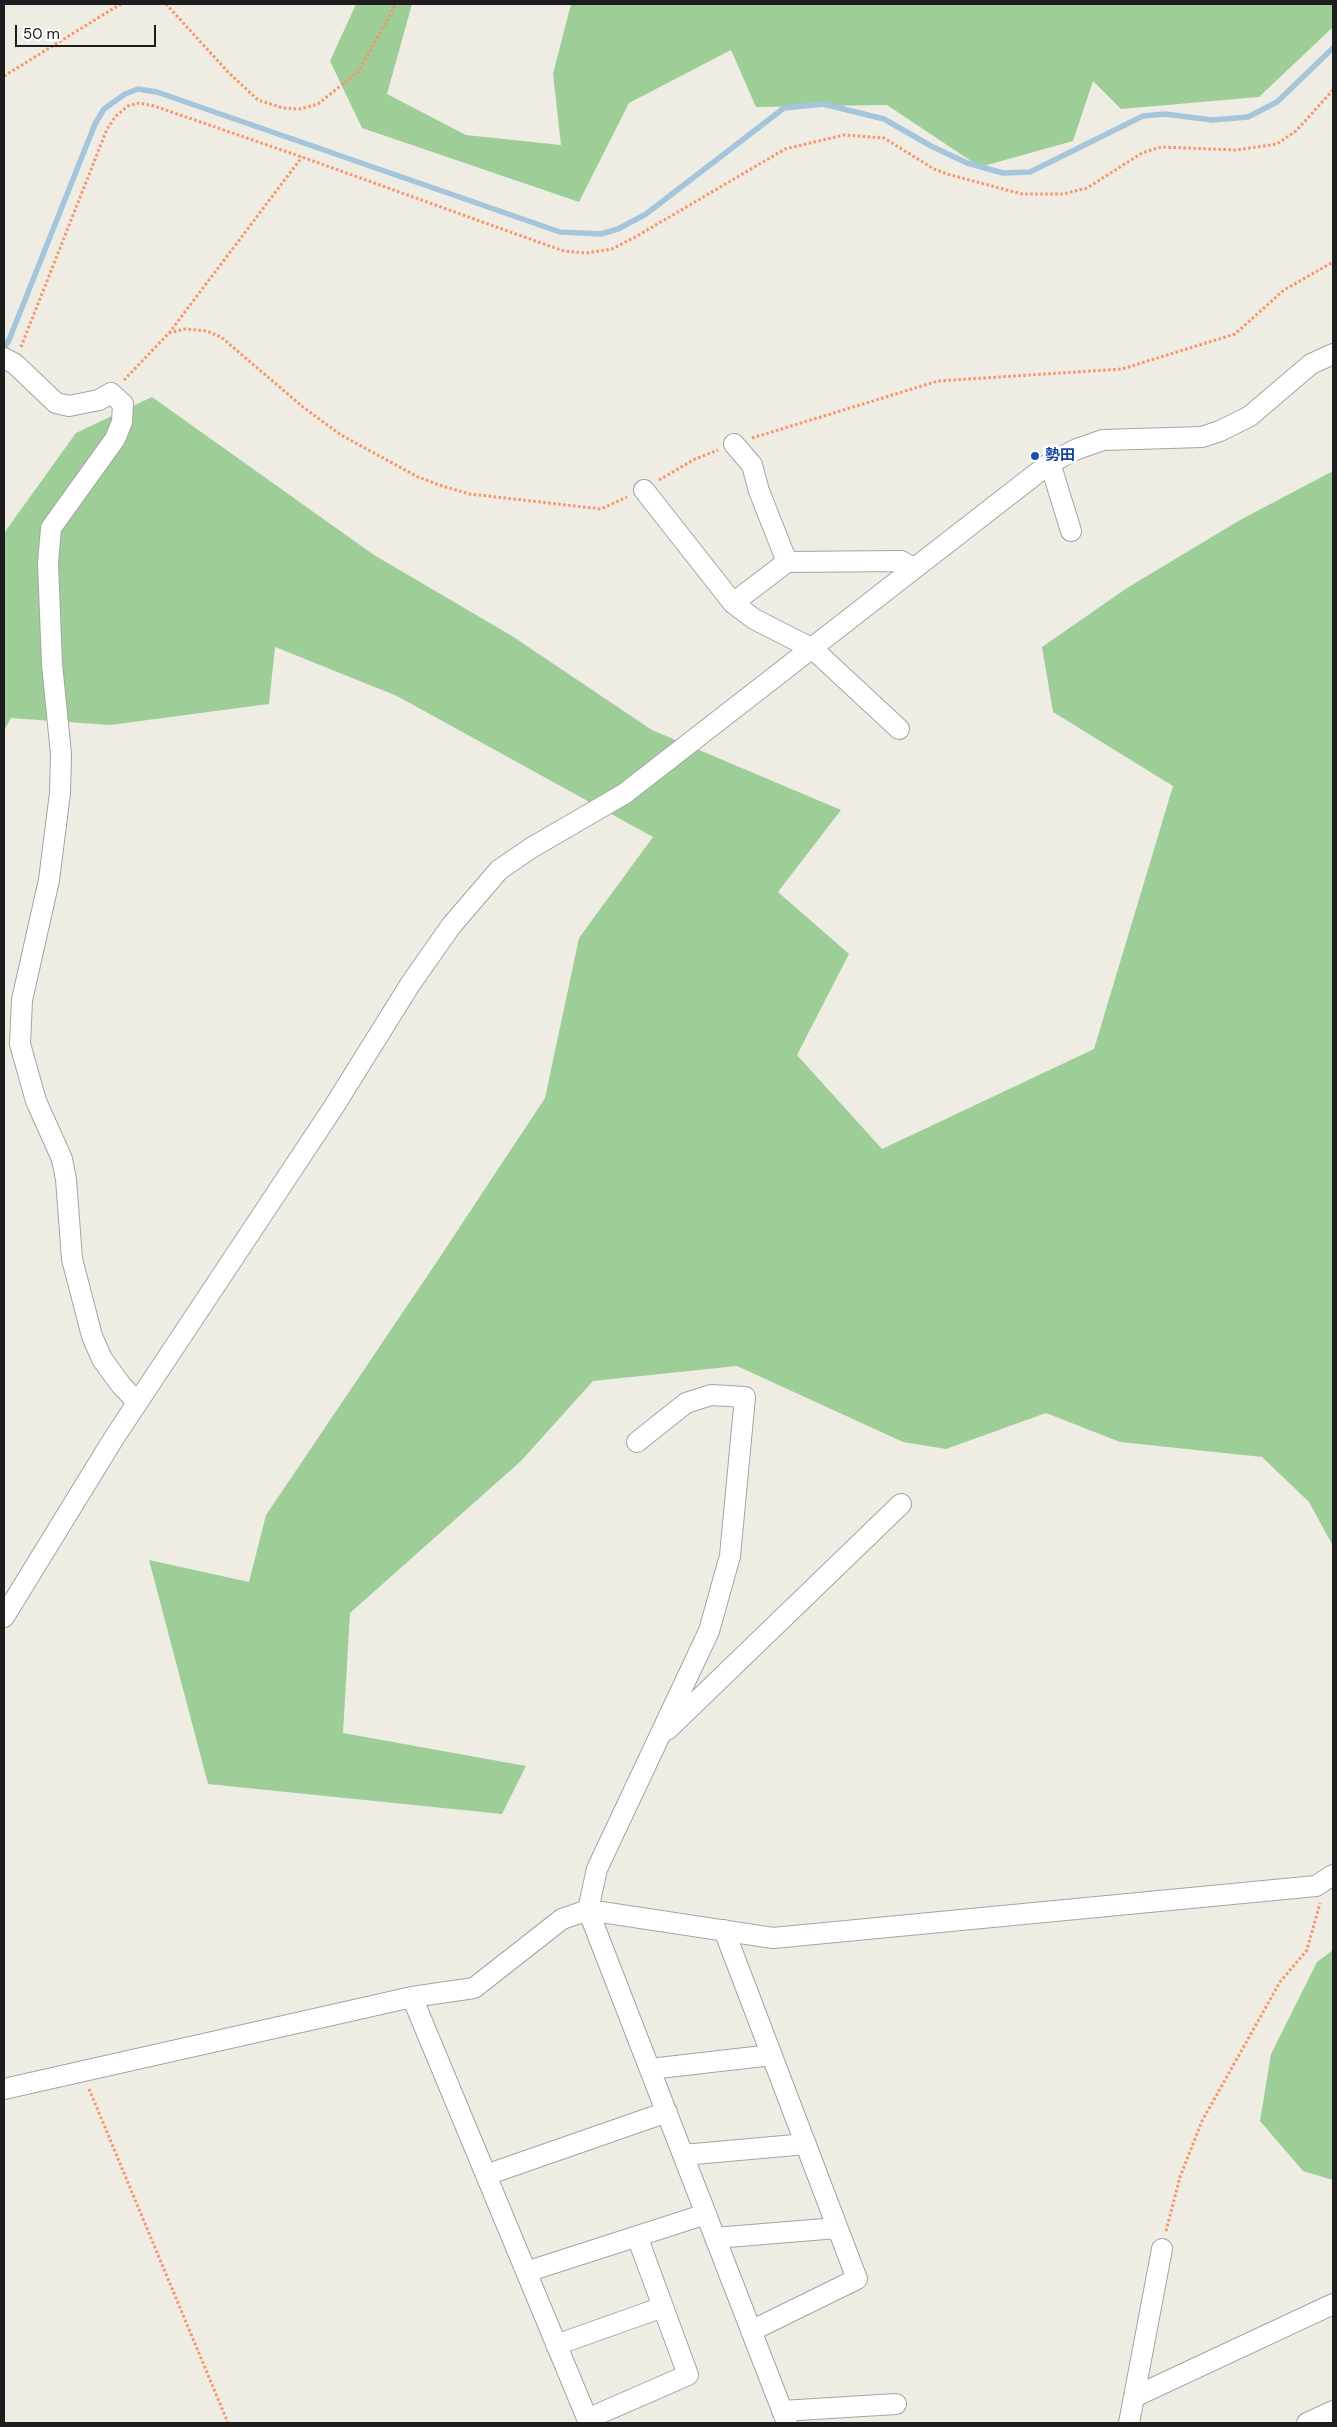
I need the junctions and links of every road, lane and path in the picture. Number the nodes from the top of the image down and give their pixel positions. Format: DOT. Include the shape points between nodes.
graph roads {
  1 [pos="124,4"];
  2 [pos="166,4"];
  3 [pos="396,4"];
  4 [pos="4,76"];
  5 [pos="1333,90"];
  6 [pos="302,157"];
  7 [pos="1333,262"];
  8 [pos="170,333"];
  9 [pos="1333,354"];
  10 [pos="9,361"];
  11 [pos="111,393"];
  12 [pos="734,444"];
  13 [pos="1050,463"];
  14 [pos="644,490"];
  15 [pos="1072,531"];
  16 [pos="787,562"];
  17 [pos="913,568"];
  18 [pos="733,602"];
  19 [pos="813,649"];
  20 [pos="899,730"];
  21 [pos="12,1041"];
  22 [pos="137,1402"];
  23 [pos="636,1442"];
  24 [pos="901,1504"];
  25 [pos="4,1617"];
  26 [pos="658,1738"];
  27 [pos="1325,1880"];
  28 [pos="588,1910"];
  29 [pos="724,1930"];
  30 [pos="412,1997"];
  31 [pos="772,2055"];
  32 [pos="650,2068"];
  33 [pos="82,2072"];
  34 [pos="4,2089"];
  35 [pos="667,2112"];
  36 [pos="806,2144"];
  37 [pos="683,2155"];
  38 [pos="486,2175"];
  39 [pos="706,2214"];
  40 [pos="837,2228"];
  41 [pos="636,2236"];
  42 [pos="716,2238"];
  43 [pos="1162,2249"];
  44 [pos="526,2272"];
  45 [pos="1333,2304"];
  46 [pos="663,2306"];
  47 [pos="751,2331"];
  48 [pos="556,2345"];
  49 [pos="1134,2397"];
  50 [pos="896,2404"];
  51 [pos="1333,2411"];
  52 [pos="785,2417"];
  53 [pos="588,2421"];
  54 [pos="228,2423"];
  55 [pos="1129,2423"];
  56 [pos="1307,2423"];
  1 -- 4 [label="path" via="119,4"];
  2 -- 3 [label="path" via="258,100 283,108 300,109 318,104 359,71"];
  5 -- 6 [label="path" via="1296,131 1277,144 1236,150 1161,147 1142,153 1087,188 1063,194 1022,194 947,174 884,138 844,135 785,149 637,236 612,249 586,253 564,251"];
  6 -- 8 [label="path"];
  6 -- 10 [label="path" via="154,106 139,103 128,106 107,129"];
  7 -- 12 [label="path" via="1284,290 1235,334 1122,369 938,381"];
  8 -- 11 [label="path"];
  8 -- 14 [label="path" via="185,328 221,337 302,407 341,435 418,477 442,486 470,494 601,509"];
  9 -- 13 [label="street" via="1310,364 1250,416 1220,431 1202,436 1104,440"];
  10 -- 11 [label="street" via="56,403 69,406 99,400"];
  11 -- 21 [label="street" via="123,404 122,422 114,439 51,528 48,563 52,664 61,754 60,794 48,880"];
  12 -- 14 [label="path" via="695,459"];
  12 -- 16 [label="street" via="752,465"];
  13 -- 15 [label="street"];
  13 -- 17 [label="street"];
  14 -- 18 [label="street"];
  16 -- 17 [label="street" via="902,561"];
  16 -- 18 [label="street"];
  17 -- 19 [label="street"];
  18 -- 19 [label="street" via="754,619"];
  19 -- 20 [label="street"];
  19 -- 22 [label="street" via="624,794 531,848 499,870 476,894 411,984"];
  21 -- 22 [label="street" via="62,1159 72,1259 92,1336 102,1359"];
  22 -- 25 [label="street"];
  23 -- 26 [label="street" via="686,1403 711,1395 745,1397 730,1556 709,1631"];
  24 -- 26 [label="street"];
  26 -- 28 [label="street" via="597,1869"];
  27 -- 29 [label="street" via="773,1938"];
  27 -- 43 [label="path" via="1307,1950 1280,1982 1202,2121 1180,2177"];
  28 -- 29 [label="street"];
  28 -- 30 [label="street" via="562,1918 474,1988"];
  28 -- 32 [label="street"];
  29 -- 31 [label="street"];
  30 -- 33 [label="street"];
  30 -- 38 [label="street"];
  31 -- 32 [label="street"];
  31 -- 36 [label="street"];
  32 -- 35 [label="street"];
  33 -- 34 [label="street"];
  33 -- 54 [label="path"];
  35 -- 37 [label="street"];
  35 -- 38 [label="street"];
  36 -- 37 [label="street"];
  36 -- 40 [label="street"];
  37 -- 39 [label="street"];
  38 -- 44 [label="street"];
  39 -- 41 [label="street"];
  39 -- 42 [label="street"];
  40 -- 42 [label="street"];
  40 -- 47 [label="street" via="857,2279"];
  41 -- 44 [label="street"];
  41 -- 46 [label="street"];
  42 -- 47 [label="street"];
  43 -- 49 [label="street"];
  44 -- 48 [label="street"];
  45 -- 49 [label="street"];
  46 -- 48 [label="street"];
  46 -- 53 [label="street" via="688,2375"];
  47 -- 52 [label="street"];
  48 -- 53 [label="street"];
  49 -- 55 [label="street"];
  50 -- 52 [label="street"];
  51 -- 56 [label="street"];
}
